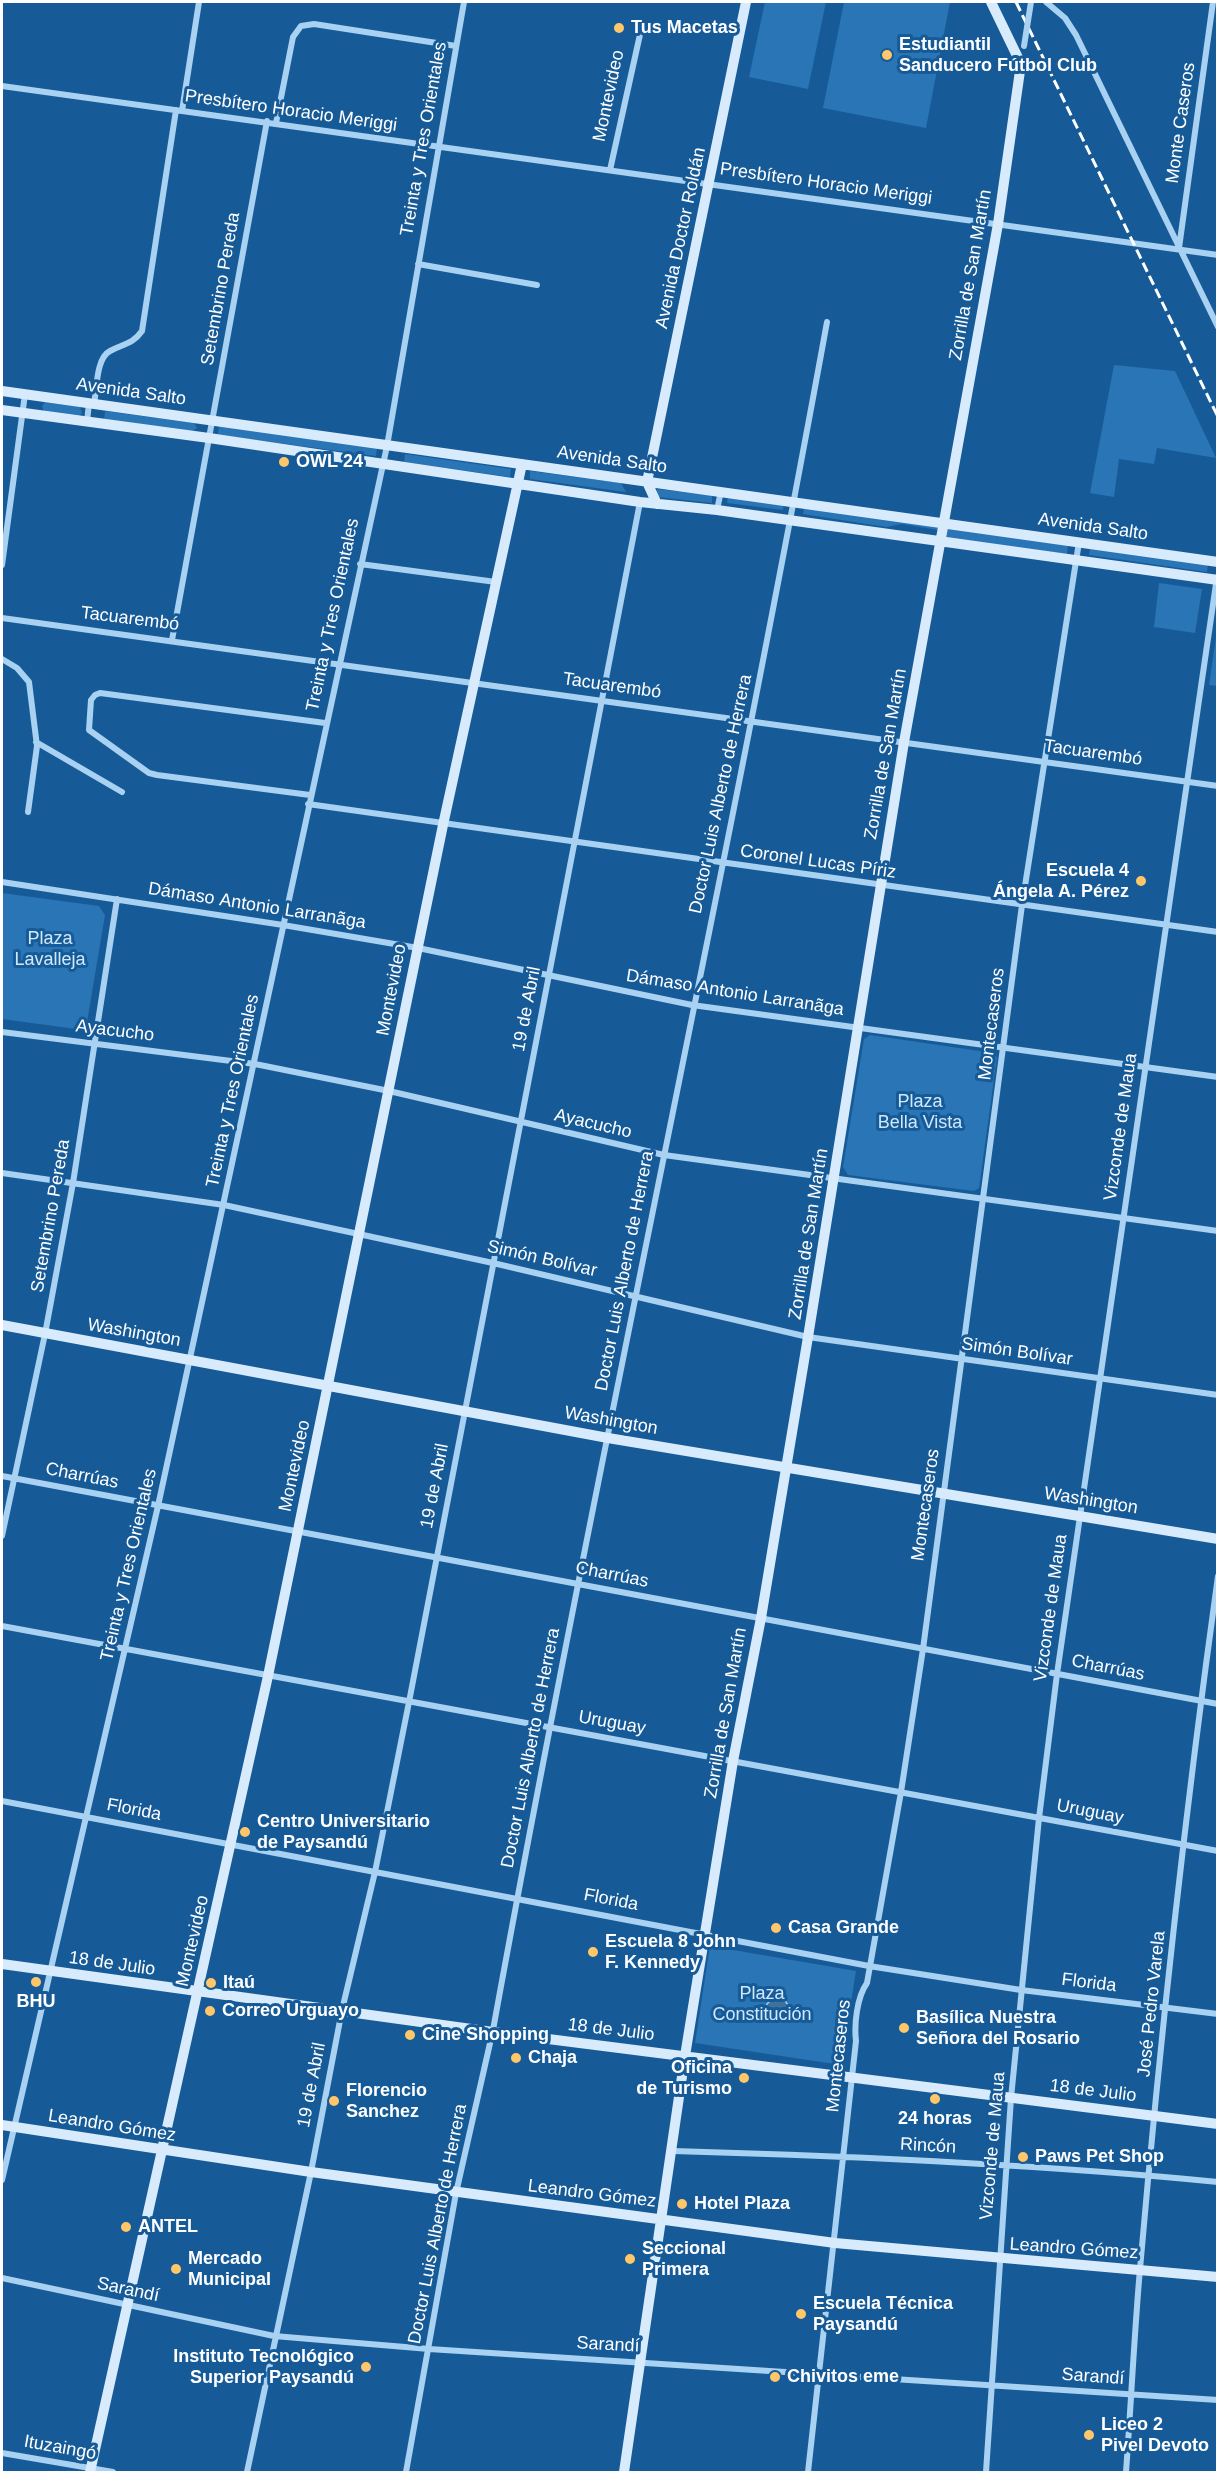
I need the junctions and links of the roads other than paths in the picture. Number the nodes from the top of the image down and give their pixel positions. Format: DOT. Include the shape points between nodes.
graph roads {
  1 [pos="198,2"];
  2 [pos="464,2"];
  3 [pos="746,2"];
  4 [pos="991,2"];
  5 [pos="1031,2"];
  6 [pos="1046,2"];
  7 [pos="1213,2"];
  8 [pos="641,30"];
  9 [pos="456,46"];
  10 [pos="1021,64"];
  11 [pos="2,86"];
  12 [pos="179,111"];
  13 [pos="267,122"];
  14 [pos="276,123"];
  15 [pos="438,146"];
  16 [pos="610,170"];
  17 [pos="709,183"];
  18 [pos="998,224"];
  19 [pos="1179,249"];
  20 [pos="1218,255"];
  21 [pos="418,264"];
  22 [pos="537,285"];
  23 [pos="826,322"];
  24 [pos="1218,327"];
  25 [pos="2,391"];
  26 [pos="25,394"];
  27 [pos="92,404"];
  28 [pos="2,410"];
  29 [pos="22,413"];
  30 [pos="212,420"];
  31 [pos="87,422"];
  32 [pos="209,438"];
  33 [pos="387,446"];
  34 [pos="522,464"];
  35 [pos="381,465"];
  36 [pos="629,479"];
  37 [pos="647,482"];
  38 [pos="519,484"];
  39 [pos="721,491"];
  40 [pos="794,501"];
  41 [pos="640,502"];
  42 [pos="657,504"];
  43 [pos="717,510"];
  44 [pos="5,514"];
  45 [pos="790,521"];
  46 [pos="943,522"];
  47 [pos="1079,541"];
  48 [pos="939,542"];
  49 [pos="1077,560"];
  50 [pos="1218,562"];
  51 [pos="360,564"];
  52 [pos="2,565"];
  53 [pos="1217,578"];
  54 [pos="496,582"];
  55 [pos="2,618"];
  56 [pos="172,640"];
  57 [pos="2,659"];
  58 [pos="338,663"];
  59 [pos="475,683"];
  60 [pos="602,700"];
  61 [pos="752,722"];
  62 [pos="325,723"];
  63 [pos="36,742"];
  64 [pos="904,742"];
  65 [pos="1044,760"];
  66 [pos="1187,782"];
  67 [pos="1218,786"];
  68 [pos="122,792"];
  69 [pos="310,795"];
  70 [pos="308,804"];
  71 [pos="28,812"];
  72 [pos="443,825"];
  73 [pos="575,843"];
  74 [pos="722,864"];
  75 [pos="2,882"];
  76 [pos="880,886"];
  77 [pos="117,898"];
  78 [pos="1022,905"];
  79 [pos="283,925"];
  80 [pos="1166,925"];
  81 [pos="1218,932"];
  82 [pos="418,948"];
  83 [pos="549,975"];
  84 [pos="692,1005"];
  85 [pos="860,1028"];
  86 [pos="2,1032"];
  87 [pos="94,1044"];
  88 [pos="1005,1048"];
  89 [pos="255,1065"];
  90 [pos="1145,1067"];
  91 [pos="1218,1077"];
  92 [pos="389,1091"];
  93 [pos="521,1123"];
  94 [pos="663,1155"];
  95 [pos="2,1173"];
  96 [pos="835,1179"];
  97 [pos="73,1183"];
  98 [pos="984,1200"];
  99 [pos="225,1205"];
  100 [pos="1123,1218"];
  101 [pos="1218,1231"];
  102 [pos="361,1233"];
  103 [pos="494,1263"];
  104 [pos="636,1296"];
  105 [pos="2,1325"];
  106 [pos="45,1334"];
  107 [pos="808,1337"];
  108 [pos="190,1360"];
  109 [pos="962,1360"];
  110 [pos="1100,1378"];
  111 [pos="329,1386"];
  112 [pos="1218,1395"];
  113 [pos="465,1411"];
  114 [pos="608,1438"];
  115 [pos="786,1467"];
  116 [pos="2,1476"];
  117 [pos="15,1478"];
  118 [pos="943,1493"];
  119 [pos="158,1506"];
  120 [pos="1080,1516"];
  121 [pos="298,1532"];
  122 [pos="2,1536"];
  123 [pos="1218,1539"];
  124 [pos="436,1557"];
  125 [pos="1218,1576"];
  126 [pos="579,1584"];
  127 [pos="760,1618"];
  128 [pos="2,1626"];
  129 [pos="126,1649"];
  130 [pos="923,1649"];
  131 [pos="1057,1674"];
  132 [pos="268,1676"];
  133 [pos="1201,1701"];
  134 [pos="409,1702"];
  135 [pos="1218,1704"];
  136 [pos="550,1727"];
  137 [pos="733,1761"];
  138 [pos="901,1792"];
  139 [pos="2,1801"];
  140 [pos="87,1816"];
  141 [pos="1039,1818"];
  142 [pos="232,1845"];
  143 [pos="1184,1845"];
  144 [pos="1218,1851"];
  145 [pos="375,1872"];
  146 [pos="517,1898"];
  147 [pos="705,1933"];
  148 [pos="2,1964"];
  149 [pos="870,1966"];
  150 [pos="50,1972"];
  151 [pos="1021,1990"];
  152 [pos="199,1993"];
  153 [pos="1166,2007"];
  154 [pos="342,2010"];
  155 [pos="1218,2014"];
  156 [pos="492,2032"];
  157 [pos="685,2055"];
  158 [pos="851,2078"];
  159 [pos="1011,2098"];
  160 [pos="1155,2115"];
  161 [pos="1218,2124"];
  162 [pos="2,2125"];
  163 [pos="14,2127"];
  164 [pos="162,2151"];
  165 [pos="673,2151"];
  166 [pos="843,2156"];
  167 [pos="1006,2165"];
  168 [pos="311,2172"];
  169 [pos="1150,2175"];
  170 [pos="2,2180"];
  171 [pos="1218,2182"];
  172 [pos="456,2193"];
  173 [pos="663,2219"];
  174 [pos="835,2243"];
  175 [pos="999,2259"];
  176 [pos="1140,2270"];
  177 [pos="1218,2277"];
  178 [pos="2,2278"];
  179 [pos="127,2305"];
  180 [pos="274,2336"];
  181 [pos="429,2349"];
  182 [pos="640,2362"];
  183 [pos="820,2372"];
  184 [pos="993,2385"];
  185 [pos="1132,2394"];
  186 [pos="1218,2400"];
  187 [pos="2,2453"];
  188 [pos="90,2471"];
  189 [pos="113,2472"];
  190 [pos="247,2472"];
  191 [pos="406,2472"];
  192 [pos="624,2472"];
  193 [pos="808,2472"];
  194 [pos="986,2472"];
  195 [pos="1126,2472"];
  1 -- 12 [label="street"];
  2 -- 9 [label="street, Treinta y Tres Orientales"];
  3 -- 17 [label="street, Avenida Doctor Roldán"];
  4 -- 10 [label="street"];
  5 -- 10 [label="street, Zorrilla de San Martín, bridge"];
  6 -- 19 [label="street" via="1076,34"];
  7 -- 19 [label="street, Monte Caseros"];
  8 -- 16 [label="street, Montevideo"];
  9 -- 14 [label="street" via="314,24 300,26 292,37"];
  9 -- 15 [label="street, Treinta y Tres Orientales"];
  10 -- 18 [label="street, Zorrilla de San Martín"];
  11 -- 12 [label="street, Presbítero Horacio Meriggi"];
  12 -- 13 [label="street, Presbítero Horacio Meriggi"];
  12 -- 27 [label="street" via="142,331 130,344 109,351 102,360"];
  13 -- 14 [label="street, Presbítero Horacio Meriggi"];
  13 -- 30 [label="street, Setembrino Pereda"];
  14 -- 15 [label="street, Presbítero Horacio Meriggi"];
  15 -- 16 [label="street, Presbítero Horacio Meriggi"];
  15 -- 21 [label="street, Treinta y Tres Orientales"];
  16 -- 17 [label="street, Presbítero Horacio Meriggi"];
  17 -- 18 [label="street, Presbítero Horacio Meriggi"];
  17 -- 37 [label="street, Avenida Doctor Roldán"];
  18 -- 19 [label="street, Presbítero Horacio Meriggi"];
  18 -- 46 [label="street, Zorrilla de San Martín"];
  19 -- 20 [label="street, Presbítero Horacio Meriggi"];
  19 -- 24 [label="street"];
  21 -- 22 [label="street"];
  21 -- 33 [label="street, Treinta y Tres Orientales"];
  23 -- 40 [label="street, Doctor Luis Alberto de Herrera"];
  25 -- 26 [label="street, Avenida Salto"];
  26 -- 27 [label="street, Avenida Salto"];
  26 -- 29 [label="street"];
  27 -- 30 [label="street, Avenida Salto"];
  27 -- 31 [label="street"];
  28 -- 29 [label="street, Avenida Salto"];
  29 -- 31 [label="street, Avenida Salto"];
  29 -- 44 [label="street"];
  30 -- 32 [label="street, Setembrino Pereda"];
  30 -- 33 [label="street, Avenida Salto"];
  31 -- 32 [label="street, Avenida Salto"];
  32 -- 35 [label="street, Avenida Salto"];
  32 -- 56 [label="street, Setembrino Pereda"];
  33 -- 34 [label="street, Avenida Salto"];
  33 -- 35 [label="street, Treinta y Tres Orientales"];
  34 -- 36 [label="street, Avenida Salto"];
  34 -- 38 [label="street, Montevideo"];
  35 -- 38 [label="street, Avenida Salto"];
  35 -- 51 [label="street, Treinta y Tres Orientales"];
  36 -- 37 [label="street, Avenida Salto"];
  36 -- 41 [label="street"];
  37 -- 39 [label="street, Avenida Salto"];
  37 -- 42 [label="street"];
  38 -- 41 [label="street, Avenida Salto"];
  38 -- 54 [label="street, Montevideo"];
  39 -- 40 [label="street, Avenida Salto"];
  39 -- 43 [label="street"];
  40 -- 45 [label="street, Doctor Luis Alberto de Herrera"];
  40 -- 46 [label="street, Avenida Salto"];
  41 -- 42 [label="street, Avenida Salto"];
  41 -- 60 [label="street, 19 de Abril"];
  42 -- 43 [label="street, Avenida Salto"];
  43 -- 45 [label="street, Avenida Salto"];
  44 -- 52 [label="street"];
  45 -- 48 [label="street, Avenida Salto"];
  45 -- 61 [label="street, Doctor Luis Alberto de Herrera"];
  46 -- 47 [label="street, Avenida Salto"];
  46 -- 48 [label="street, Zorrilla de San Martín"];
  47 -- 49 [label="street, Montecaseros"];
  47 -- 50 [label="street, Avenida Salto"];
  48 -- 49 [label="street, Avenida Salto"];
  48 -- 64 [label="street, Zorrilla de San Martín"];
  49 -- 53 [label="street, Avenida Salto"];
  49 -- 65 [label="street, Montecaseros"];
  51 -- 54 [label="street"];
  51 -- 58 [label="street, Treinta y Tres Orientales"];
  53 -- 66 [label="street, Vizconde de Maua"];
  54 -- 59 [label="street, Montevideo"];
  55 -- 56 [label="street, Tacuarembó"];
  56 -- 58 [label="street, Tacuarembó"];
  57 -- 63 [label="street" via="17,668 28,682"];
  58 -- 59 [label="street, Tacuarembó"];
  58 -- 62 [label="street, Treinta y Tres Orientales"];
  59 -- 60 [label="street, Tacuarembó"];
  59 -- 72 [label="street, Montevideo"];
  60 -- 61 [label="street, Tacuarembó"];
  60 -- 73 [label="street, 19 de Abril"];
  61 -- 64 [label="street, Tacuarembó"];
  61 -- 74 [label="street, Doctor Luis Alberto de Herrera"];
  62 -- 69 [label="street, Treinta y Tres Orientales"];
  62 -- 69 [label="street" via="100,693 91,700 89,730 149,773"];
  63 -- 68 [label="street"];
  63 -- 71 [label="street"];
  64 -- 65 [label="street, Tacuarembó"];
  64 -- 76 [label="street, Zorrilla de San Martín"];
  65 -- 66 [label="street, Tacuarembó"];
  65 -- 78 [label="street, Montecaseros"];
  66 -- 67 [label="street, Tacuarembó"];
  66 -- 80 [label="street, Vizconde de Maua"];
  69 -- 70 [label="street, Treinta y Tres Orientales"];
  70 -- 72 [label="street, Coronel Lucas Píriz"];
  70 -- 79 [label="street, Treinta y Tres Orientales"];
  72 -- 73 [label="street, Coronel Lucas Píriz"];
  72 -- 82 [label="street, Montevideo"];
  73 -- 74 [label="street, Coronel Lucas Píriz"];
  73 -- 83 [label="street, 19 de Abril"];
  74 -- 76 [label="street, Coronel Lucas Píriz"];
  74 -- 84 [label="street, Doctor Luis Alberto de Herrera"];
  75 -- 77 [label="street, Dámaso Antonio Larranãga"];
  76 -- 78 [label="street, Coronel Lucas Píriz"];
  76 -- 85 [label="street, Zorrilla de San Martín"];
  77 -- 79 [label="street, Dámaso Antonio Larranãga"];
  77 -- 87 [label="street, Setembrino Pereda"];
  78 -- 80 [label="street, Coronel Lucas Píriz"];
  78 -- 88 [label="street, Montecaseros"];
  79 -- 82 [label="street, Dámaso Antonio Larranãga"];
  79 -- 89 [label="street, Treinta y Tres Orientales"];
  80 -- 81 [label="street, Coronel Lucas Píriz"];
  80 -- 90 [label="street, Vizconde de Maua"];
  82 -- 83 [label="street, Dámaso Antonio Larranãga"];
  82 -- 92 [label="street, Montevideo"];
  83 -- 84 [label="street, Dámaso Antonio Larranãga"];
  83 -- 93 [label="street, 19 de Abril"];
  84 -- 85 [label="street, Dámaso Antonio Larranãga"];
  84 -- 94 [label="street, Doctor Luis Alberto de Herrera"];
  85 -- 88 [label="street, Dámaso Antonio Larranãga"];
  85 -- 96 [label="street, Zorrilla de San Martín"];
  86 -- 87 [label="street, Ayacucho"];
  87 -- 89 [label="street, Ayacucho"];
  87 -- 97 [label="street, Setembrino Pereda"];
  88 -- 90 [label="street, Dámaso Antonio Larranãga"];
  88 -- 98 [label="street, Montecaseros"];
  89 -- 92 [label="street, Ayacucho"];
  89 -- 99 [label="street, Treinta y Tres Orientales"];
  90 -- 91 [label="street, Dámaso Antonio Larranãga"];
  90 -- 100 [label="street, Vizconde de Maua"];
  92 -- 93 [label="street, Ayacucho"];
  92 -- 102 [label="street, Montevideo"];
  93 -- 94 [label="street, Ayacucho"];
  93 -- 103 [label="street, 19 de Abril"];
  94 -- 96 [label="street, Ayacucho"];
  94 -- 104 [label="street, Doctor Luis Alberto de Herrera"];
  95 -- 97 [label="street, Simón Bolívar"];
  96 -- 98 [label="street, Ayacucho"];
  96 -- 107 [label="street, Zorrilla de San Martín"];
  97 -- 99 [label="street, Simón Bolívar"];
  97 -- 106 [label="street, Setembrino Pereda"];
  98 -- 100 [label="street, Ayacucho"];
  98 -- 109 [label="street, Montecaseros"];
  99 -- 102 [label="street, Simón Bolívar"];
  99 -- 108 [label="street, Treinta y Tres Orientales"];
  100 -- 101 [label="street, Ayacucho"];
  100 -- 110 [label="street, Vizconde de Maua"];
  102 -- 103 [label="street, Simón Bolívar"];
  102 -- 111 [label="street, Montevideo"];
  103 -- 104 [label="street, Simón Bolívar"];
  103 -- 113 [label="street, 19 de Abril"];
  104 -- 107 [label="street, Simón Bolívar"];
  104 -- 114 [label="street, Doctor Luis Alberto de Herrera"];
  105 -- 106 [label="street, Washington"];
  106 -- 108 [label="street, Washington"];
  106 -- 117 [label="street, Setembrino Pereda"];
  107 -- 109 [label="street, Simón Bolívar"];
  107 -- 115 [label="street, Zorrilla de San Martín"];
  108 -- 111 [label="street, Washington"];
  108 -- 119 [label="street, Treinta y Tres Orientales"];
  109 -- 110 [label="street, Simón Bolívar"];
  109 -- 118 [label="street, Montecaseros"];
  110 -- 112 [label="street, Simón Bolívar"];
  110 -- 120 [label="street, Vizconde de Maua"];
  111 -- 113 [label="street, Washington"];
  111 -- 121 [label="street, Montevideo"];
  113 -- 114 [label="street, Washington"];
  113 -- 124 [label="street, 19 de Abril"];
  114 -- 115 [label="street, Washington"];
  114 -- 126 [label="street, Doctor Luis Alberto de Herrera"];
  115 -- 118 [label="street, Washington"];
  115 -- 127 [label="street, Zorrilla de San Martín"];
  116 -- 117 [label="street, Charrúas"];
  117 -- 119 [label="street, Charrúas"];
  117 -- 122 [label="street, Setembrino Pereda"];
  118 -- 120 [label="street, Washington"];
  118 -- 130 [label="street, Montecaseros"];
  119 -- 121 [label="street, Charrúas"];
  119 -- 129 [label="street, Treinta y Tres Orientales"];
  120 -- 123 [label="street, Washington"];
  120 -- 131 [label="street, Vizconde de Maua"];
  121 -- 124 [label="street, Charrúas"];
  121 -- 132 [label="street, Montevideo"];
  124 -- 126 [label="street, Charrúas"];
  124 -- 134 [label="street, 19 de Abril"];
  125 -- 133 [label="street, José Pedro Varela"];
  126 -- 127 [label="street, Charrúas"];
  126 -- 136 [label="street, Doctor Luis Alberto de Herrera"];
  127 -- 130 [label="street, Charrúas"];
  127 -- 137 [label="street, Zorrilla de San Martín"];
  128 -- 129 [label="street, Uruguay"];
  129 -- 132 [label="street, Uruguay"];
  129 -- 140 [label="street, Treinta y Tres Orientales"];
  130 -- 131 [label="street, Charrúas"];
  130 -- 138 [label="street, Montecaseros"];
  131 -- 133 [label="street, Charrúas"];
  131 -- 141 [label="street, Vizconde de Maua"];
  132 -- 134 [label="street, Uruguay"];
  132 -- 142 [label="street, Montevideo"];
  133 -- 135 [label="street, Charrúas"];
  133 -- 143 [label="street, José Pedro Varela"];
  134 -- 136 [label="street, Uruguay"];
  134 -- 145 [label="street, 19 de Abril"];
  136 -- 137 [label="street, Uruguay"];
  136 -- 146 [label="street, Doctor Luis Alberto de Herrera"];
  137 -- 138 [label="street, Uruguay"];
  137 -- 147 [label="street, Zorrilla de San Martín"];
  138 -- 141 [label="street, Uruguay"];
  138 -- 149 [label="street, Montecaseros"];
  139 -- 140 [label="street, Florida"];
  140 -- 142 [label="street, Florida"];
  140 -- 150 [label="street, Treinta y Tres Orientales"];
  141 -- 143 [label="street, Uruguay"];
  141 -- 151 [label="street, Vizconde de Maua"];
  142 -- 145 [label="street, Florida"];
  142 -- 152 [label="street, Montevideo"];
  143 -- 144 [label="street, Uruguay"];
  143 -- 153 [label="street, José Pedro Varela"];
  145 -- 146 [label="street, Florida"];
  145 -- 154 [label="street, 19 de Abril"];
  146 -- 147 [label="street, Florida"];
  146 -- 156 [label="street, Doctor Luis Alberto de Herrera"];
  147 -- 149 [label="street, Florida"];
  147 -- 157 [label="street, Zorrilla de San Martín"];
  148 -- 150 [label="street, 18 de Julio"];
  149 -- 151 [label="street, Florida"];
  149 -- 158 [label="street, Montecaseros" via="861,1991"];
  150 -- 152 [label="street, 18 de Julio"];
  150 -- 163 [label="street, Treinta y Tres Orientales"];
  151 -- 153 [label="street, Florida"];
  151 -- 159 [label="street, Vizconde de Maua"];
  152 -- 154 [label="street, 18 de Julio"];
  152 -- 164 [label="street, Montevideo"];
  153 -- 155 [label="street, Florida"];
  153 -- 160 [label="street, José Pedro Varela"];
  154 -- 156 [label="street, 18 de Julio"];
  154 -- 168 [label="street, 19 de Abril"];
  156 -- 157 [label="street, 18 de Julio"];
  156 -- 172 [label="street, Doctor Luis Alberto de Herrera"];
  157 -- 158 [label="street, 18 de Julio"];
  157 -- 165 [label="street, Zorrilla de San Martín"];
  158 -- 159 [label="street, 18 de Julio"];
  158 -- 166 [label="street, Montecaseros"];
  159 -- 160 [label="street, 18 de Julio"];
  159 -- 167 [label="street, Vizconde de Maua"];
  160 -- 161 [label="street, 18 de Julio"];
  160 -- 169 [label="street, José Pedro Varela"];
  162 -- 163 [label="street, Leandro Gómez"];
  163 -- 164 [label="street, Leandro Gómez"];
  163 -- 170 [label="street, Treinta y Tres Orientales"];
  164 -- 168 [label="street, Leandro Gómez"];
  164 -- 179 [label="street, Montevideo"];
  165 -- 166 [label="street, Rincón"];
  165 -- 173 [label="street, Zorrilla de San Martín"];
  166 -- 167 [label="street, Rincón"];
  166 -- 174 [label="street, Montecaseros"];
  167 -- 169 [label="street, Rincón"];
  167 -- 175 [label="street, Vizconde de Maua"];
  168 -- 172 [label="street, Leandro Gómez"];
  168 -- 180 [label="street, 19 de Abril"];
  169 -- 171 [label="street, Rincón"];
  169 -- 176 [label="street, José Pedro Varela"];
  172 -- 173 [label="street, Leandro Gómez"];
  172 -- 181 [label="street, Doctor Luis Alberto de Herrera"];
  173 -- 174 [label="street, Leandro Gómez"];
  173 -- 182 [label="street, Zorrilla de San Martín"];
  174 -- 175 [label="street, Leandro Gómez"];
  174 -- 183 [label="street, Montecaseros"];
  175 -- 176 [label="street, Leandro Gómez"];
  175 -- 184 [label="street, Vizconde de Maua"];
  176 -- 177 [label="street, Leandro Gómez"];
  176 -- 185 [label="street, José Pedro Varela"];
  178 -- 179 [label="street, Sarandí"];
  179 -- 180 [label="street, Sarandí"];
  179 -- 188 [label="street, Montevideo"];
  180 -- 181 [label="street, Sarandí"];
  180 -- 190 [label="street, 19 de Abril"];
  181 -- 182 [label="street, Sarandí"];
  181 -- 191 [label="street, Doctor Luis Alberto de Herrera"];
  182 -- 183 [label="street, Sarandí"];
  182 -- 192 [label="street, Zorrilla de San Martín"];
  183 -- 184 [label="street, Sarandí"];
  183 -- 193 [label="street, Montecaseros"];
  184 -- 185 [label="street, Sarandí"];
  184 -- 194 [label="street, Vizconde de Maua"];
  185 -- 186 [label="street, Sarandí"];
  185 -- 195 [label="street, José Pedro Varela"];
  187 -- 188 [label="street, Ituzaingó"];
  188 -- 189 [label="street, Ituzaingó"];
}
